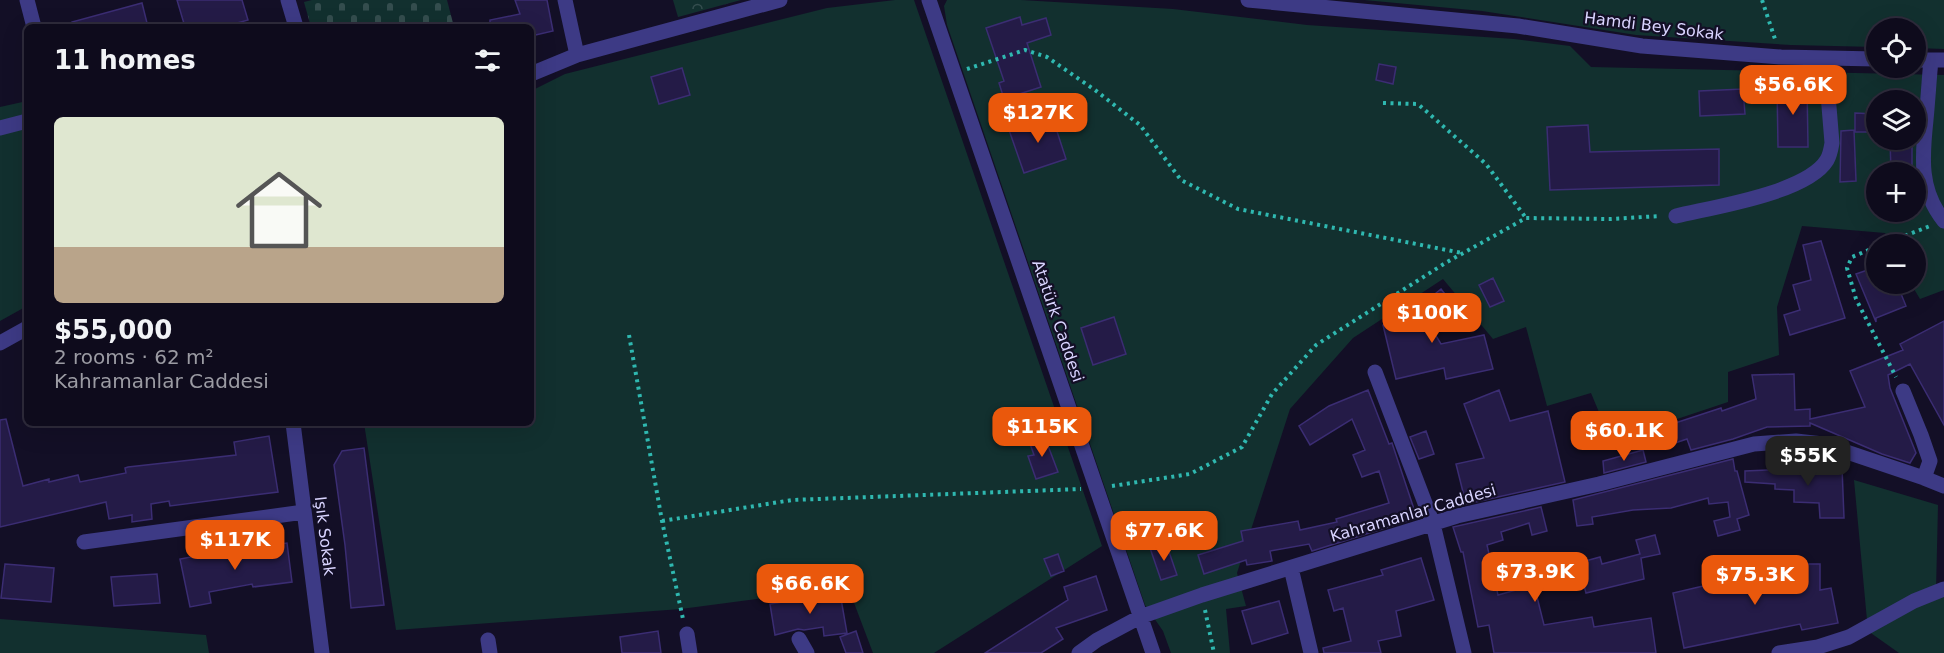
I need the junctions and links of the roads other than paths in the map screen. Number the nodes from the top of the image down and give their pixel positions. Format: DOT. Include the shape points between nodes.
graph roads {
  1 [pos="27,0"];
  2 [pos="288,0"];
  3 [pos="565,0"];
  4 [pos="780,0"];
  5 [pos="929,0"];
  6 [pos="1248,0"];
  7 [pos="33,24"];
  8 [pos="295,24"];
  9 [pos="577,55"];
  10 [pos="1826,58"];
  11 [pos="1866,59"];
  12 [pos="1938,60"];
  13 [pos="534,73"];
  14 [pos="24,122"];
  15 [pos="0,128"];
  16 [pos="1676,216"];
  17 [pos="1944,221"];
  18 [pos="24,330"];
  19 [pos="0,343"];
  20 [pos="1375,372"];
  21 [pos="1903,391"];
  22 [pos="293,426"];
  23 [pos="1924,478"];
  24 [pos="1944,486"];
  25 [pos="304,512"];
  26 [pos="1433,524"];
  27 [pos="84,542"];
  28 [pos="1291,568"];
  29 [pos="1944,589"];
  30 [pos="1140,617"];
  31 [pos="687,634"];
  32 [pos="799,639"];
  33 [pos="1818,650"];
  34 [pos="322,653"];
  35 [pos="690,653"];
  36 [pos="807,653"];
  37 [pos="1079,653"];
  38 [pos="1153,653"];
  39 [pos="1311,653"];
  40 [pos="1464,653"];
  41 [pos="1779,653"];
  1 -- 7 [label="street"];
  2 -- 8 [label="street"];
  3 -- 9 [label="street"];
  4 -- 9 [label="street"];
  5 -- 30 [label="street, Atatürk Caddesi"];
  6 -- 10 [label="street, Hamdi Bey Sokak" via="1518,26 1642,46"];
  9 -- 13 [label="street"];
  10 -- 11 [label="street, Hamdi Bey Sokak"];
  10 -- 16 [label="street" via="1832,142 1826,162 1798,183"];
  12 -- 17 [label="street" via="1922,160 1927,191"];
  14 -- 15 [label="street"];
  18 -- 19 [label="street"];
  20 -- 26 [label="street"];
  21 -- 23 [label="street" via="1930,461"];
  22 -- 25 [label="street, Işık Sokak"];
  23 -- 24 [label="street, Kahramanlar Caddesi"];
  23 -- 26 [label="street, Kahramanlar Caddesi" via="1823,444 1754,444"];
  25 -- 27 [label="street"];
  25 -- 34 [label="street, Işık Sokak"];
  26 -- 28 [label="street, Kahramanlar Caddesi"];
  26 -- 40 [label="street"];
  28 -- 30 [label="street, Kahramanlar Caddesi"];
  28 -- 39 [label="street"];
  29 -- 33 [label="street"];
  30 -- 37 [label="street, Kahramanlar Caddesi"];
  30 -- 38 [label="street, Atatürk Caddesi"];
  31 -- 35 [label="street"];
  32 -- 36 [label="street"];
  33 -- 41 [label="street"];
}
